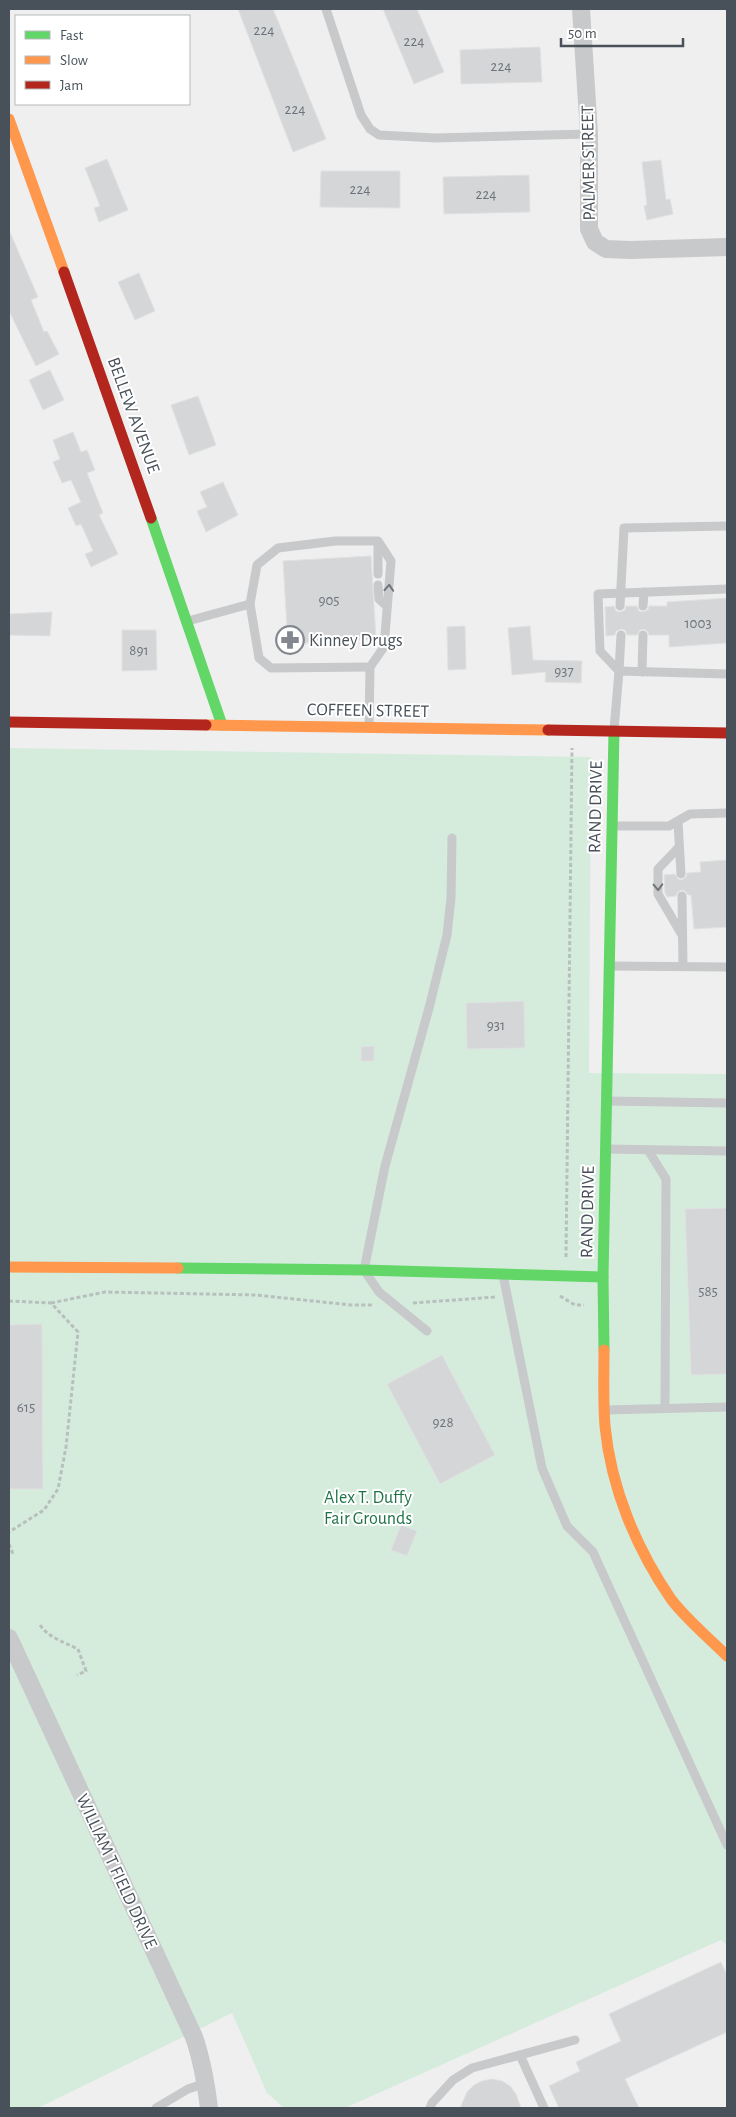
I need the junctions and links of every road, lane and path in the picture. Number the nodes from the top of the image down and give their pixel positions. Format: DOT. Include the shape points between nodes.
graph roads {
  1 [pos="326,9"];
  2 [pos="581,9"];
  3 [pos="9,119"];
  4 [pos="590,134"];
  5 [pos="727,247"];
  6 [pos="727,526"];
  7 [pos="378,541"];
  8 [pos="378,574"];
  9 [pos="378,585"];
  10 [pos="727,589"];
  11 [pos="644,592"];
  12 [pos="620,593"];
  13 [pos="250,604"];
  14 [pos="387,606"];
  15 [pos="620,606"];
  16 [pos="643,606"];
  17 [pos="188,621"];
  18 [pos="621,635"];
  19 [pos="643,635"];
  20 [pos="370,667"];
  21 [pos="619,672"];
  22 [pos="642,672"];
  23 [pos="727,674"];
  24 [pos="9,722"];
  25 [pos="222,725"];
  26 [pos="369,727"];
  27 [pos="572,730"];
  28 [pos="614,731"];
  29 [pos="727,733"];
  30 [pos="727,813"];
  31 [pos="678,822"];
  32 [pos="612,826"];
  33 [pos="452,838"];
  34 [pos="679,847"];
  35 [pos="681,874"];
  36 [pos="682,896"];
  37 [pos="682,935"];
  38 [pos="608,966"];
  39 [pos="683,966"];
  40 [pos="727,967"];
  41 [pos="606,1101"];
  42 [pos="727,1104"];
  43 [pos="605,1149"];
  44 [pos="648,1150"];
  45 [pos="727,1151"];
  46 [pos="9,1267"];
  47 [pos="364,1270"];
  48 [pos="502,1273"];
  49 [pos="566,1276"];
  50 [pos="603,1277"];
  51 [pos="558,1295"];
  52 [pos="507,1296"];
  53 [pos="565,1299"];
  54 [pos="9,1301"];
  55 [pos="52,1303"];
  56 [pos="394,1304"];
  57 [pos="604,1304"];
  58 [pos="427,1331"];
  59 [pos="727,1407"];
  60 [pos="665,1408"];
  61 [pos="605,1410"];
  62 [pos="9,1532"];
  63 [pos="9,1544"];
  64 [pos="13,1554"];
  65 [pos="40,1626"];
  66 [pos="9,1638"];
  67 [pos="727,1656"];
  68 [pos="77,1675"];
  69 [pos="727,1845"];
  70 [pos="575,2040"];
  71 [pos="520,2055"];
  72 [pos="206,2083"];
  73 [pos="156,2108"];
  74 [pos="209,2108"];
  75 [pos="430,2108"];
  76 [pos="544,2108"];
  1 -- 4 [label="lane" via="361,115 370,129 380,135 436,138"];
  2 -- 4 [label="street, PALMER STREET"];
  3 -- 17 [label="street, BELLEW AVENUE"];
  4 -- 5 [label="street, PALMER STREET" via="589,229 595,242 606,249 630,250"];
  6 -- 12 [label="lane" via="624,528"];
  7 -- 8 [label="lane"];
  7 -- 13 [label="lane" via="334,541 278,548 256,564"];
  14 -- 7 [label="lane, one-way" via="391,562"];
  9 -- 14 [label="lane" via="378,599"];
  10 -- 11 [label="lane"];
  11 -- 12 [label="lane"];
  11 -- 16 [label="lane"];
  12 -- 15 [label="lane"];
  12 -- 21 [label="lane" via="598,594 600,651"];
  13 -- 17 [label="lane"];
  13 -- 20 [label="lane" via="259,658 271,668"];
  14 -- 20 [label="lane" via="384,647"];
  17 -- 25 [label="street, BELLEW AVENUE"];
  18 -- 21 [label="lane"];
  19 -- 22 [label="lane"];
  20 -- 26 [label="lane"];
  21 -- 22 [label="lane"];
  21 -- 28 [label="lane"];
  22 -- 23 [label="lane"];
  24 -- 25 [label="street, COFFEEN STREET"];
  25 -- 26 [label="street, COFFEEN STREET"];
  26 -- 27 [label="street, COFFEEN STREET"];
  27 -- 28 [label="street, COFFEEN STREET"];
  27 -- 49 [label="path"];
  28 -- 29 [label="street, COFFEEN STREET"];
  28 -- 32 [label="street, RAND DRIVE"];
  30 -- 31 [label="lane" via="690,814"];
  31 -- 32 [label="lane" via="668,826"];
  31 -- 34 [label="lane"];
  32 -- 38 [label="street, RAND DRIVE"];
  33 -- 47 [label="lane" via="451,898 446,935 385,1166"];
  34 -- 35 [label="lane"];
  34 -- 37 [label="lane, one-way" via="658,869 658,894"];
  36 -- 37 [label="lane"];
  37 -- 39 [label="lane"];
  38 -- 39 [label="lane"];
  38 -- 41 [label="street, RAND DRIVE"];
  39 -- 40 [label="lane"];
  41 -- 42 [label="lane"];
  41 -- 43 [label="street, RAND DRIVE"];
  43 -- 44 [label="lane"];
  43 -- 50 [label="street, RAND DRIVE"];
  44 -- 45 [label="lane"];
  44 -- 60 [label="lane" via="666,1179"];
  46 -- 47 [label="street"];
  47 -- 48 [label="street"];
  47 -- 56 [label="lane" via="379,1292"];
  48 -- 49 [label="street"];
  48 -- 52 [label="lane"];
  49 -- 50 [label="street"];
  49 -- 53 [label="path"];
  50 -- 57 [label="street, RAND DRIVE"];
  51 -- 53 [label="path"];
  52 -- 56 [label="path"];
  52 -- 69 [label="lane" via="542,1468 567,1526 592,1552"];
  53 -- 57 [label="path" via="575,1305"];
  54 -- 55 [label="path"];
  55 -- 56 [label="path" via="105,1292 256,1295 351,1305"];
  55 -- 62 [label="path" via="78,1332 66,1447 58,1489 44,1510"];
  56 -- 58 [label="lane"];
  57 -- 61 [label="street, RAND DRIVE"];
  59 -- 60 [label="lane"];
  60 -- 61 [label="lane"];
  61 -- 67 [label="street, RAND DRIVE" via="612,1469 638,1545 672,1600"];
  63 -- 64 [label="path"];
  65 -- 68 [label="path" via="44,1632 78,1649 86,1671"];
  66 -- 72 [label="street, WILLIAM T FIELD DRIVE" via="194,2037"];
  70 -- 71 [label="lane"];
  71 -- 75 [label="lane" via="472,2068 453,2080"];
  71 -- 76 [label="lane"];
  72 -- 73 [label="lane" via="188,2089"];
  72 -- 74 [label="street, WILLIAM T FIELD DRIVE"];
}
